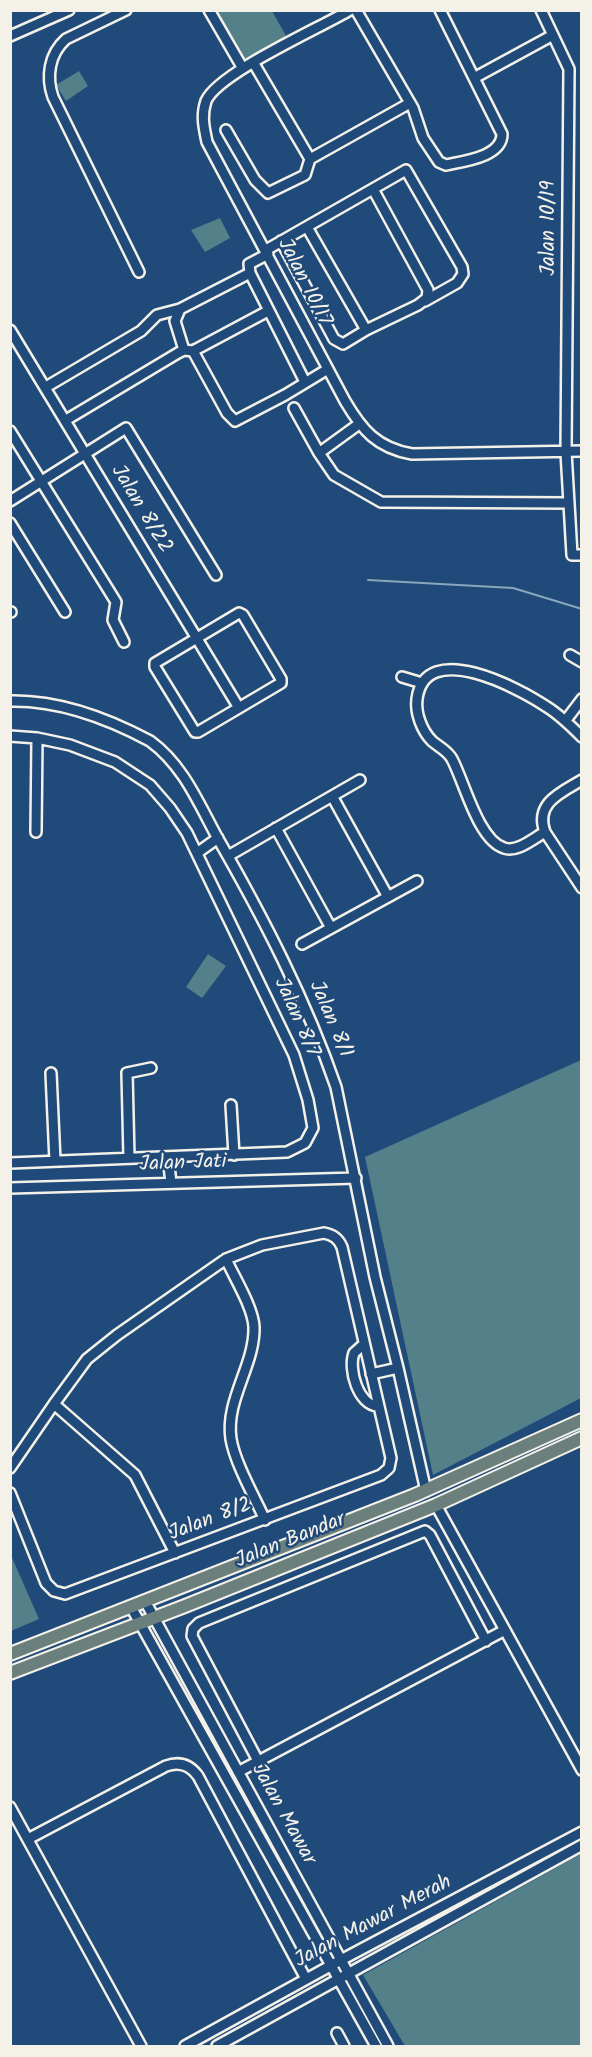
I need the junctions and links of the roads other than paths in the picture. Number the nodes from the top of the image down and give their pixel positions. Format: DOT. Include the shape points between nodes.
graph roads {
  1 [pos="69,10"];
  2 [pos="126,10"];
  3 [pos="209,10"];
  4 [pos="350,10"];
  5 [pos="356,10"];
  6 [pos="440,10"];
  7 [pos="541,10"];
  8 [pos="553,35"];
  9 [pos="10,36"];
  10 [pos="253,62"];
  11 [pos="242,68"];
  12 [pos="474,78"];
  13 [pos="410,103"];
  14 [pos="226,130"];
  15 [pos="310,159"];
  16 [pos="373,189"];
  17 [pos="307,226"];
  18 [pos="281,241"];
  19 [pos="267,252"];
  20 [pos="139,272"];
  21 [pos="250,273"];
  22 [pos="424,302"];
  23 [pos="180,309"];
  24 [pos="268,310"];
  25 [pos="10,330"];
  26 [pos="366,330"];
  27 [pos="189,351"];
  28 [pos="328,369"];
  29 [pos="305,382"];
  30 [pos="46,387"];
  31 [pos="294,408"];
  32 [pos="66,420"];
  33 [pos="359,424"];
  34 [pos="10,431"];
  35 [pos="582,451"];
  36 [pos="566,452"];
  37 [pos="86,453"];
  38 [pos="319,453"];
  39 [pos="41,482"];
  40 [pos="10,501"];
  41 [pos="569,503"];
  42 [pos="10,523"];
  43 [pos="582,555"];
  44 [pos="216,575"];
  45 [pos="65,612"];
  46 [pos="197,638"];
  47 [pos="124,642"];
  48 [pos="570,655"];
  49 [pos="582,662"];
  50 [pos="402,677"];
  51 [pos="422,683"];
  52 [pos="582,699"];
  53 [pos="10,701"];
  54 [pos="239,708"];
  55 [pos="566,720"];
  56 [pos="10,736"];
  57 [pos="582,736"];
  58 [pos="37,738"];
  59 [pos="360,780"];
  60 [pos="582,780"];
  61 [pos="332,796"];
  62 [pos="276,828"];
  63 [pos="36,832"];
  64 [pos="545,832"];
  65 [pos="218,838"];
  66 [pos="197,853"];
  67 [pos="228,855"];
  68 [pos="417,881"];
  69 [pos="582,888"];
  70 [pos="388,897"];
  71 [pos="331,928"];
  72 [pos="302,944"];
  73 [pos="151,1068"];
  74 [pos="51,1073"];
  75 [pos="231,1105"];
  76 [pos="234,1155"];
  77 [pos="168,1157"];
  78 [pos="129,1158"];
  79 [pos="55,1161"];
  80 [pos="10,1163"];
  81 [pos="356,1178"];
  82 [pos="171,1183"];
  83 [pos="10,1188"];
  84 [pos="226,1259"];
  85 [pos="364,1344"];
  86 [pos="398,1368"];
  87 [pos="371,1374"];
  88 [pos="54,1404"];
  89 [pos="378,1406"];
  90 [pos="582,1420"];
  91 [pos="582,1438"];
  92 [pos="10,1468"];
  93 [pos="426,1491"];
  94 [pos="10,1493"];
  95 [pos="436,1505"];
  96 [pos="265,1520"];
  97 [pos="175,1553"];
  98 [pos="144,1601"];
  99 [pos="131,1607"];
  100 [pos="154,1618"];
  101 [pos="140,1623"];
  102 [pos="505,1630"];
  103 [pos="486,1641"];
  104 [pos="10,1654"];
  105 [pos="10,1673"];
  106 [pos="258,1761"];
  107 [pos="582,1770"];
  108 [pos="238,1772"];
  109 [pos="10,1807"];
  110 [pos="582,1832"];
  111 [pos="28,1839"];
  112 [pos="582,1845"];
  113 [pos="341,1960"];
  114 [pos="331,1965"];
  115 [pos="348,1974"];
  116 [pos="339,1978"];
  117 [pos="306,1979"];
  118 [pos="337,2033"];
  119 [pos="141,2046"];
  120 [pos="185,2046"];
  121 [pos="218,2046"];
  122 [pos="344,2046"];
  123 [pos="376,2046"];
  124 [pos="388,2046"];
  1 -- 9 [label="street"];
  2 -- 20 [label="street" via="66,39 53,55 50,79 53,97"];
  3 -- 11 [label="street"];
  4 -- 10 [label="street, Jalan 10/17"];
  5 -- 13 [label="street"];
  6 -- 12 [label="street"];
  7 -- 8 [label="street, Jalan 10/19"];
  8 -- 12 [label="street"];
  8 -- 36 [label="street, Jalan 10/19" via="569,69"];
  10 -- 11 [label="street, Jalan 10/17"];
  10 -- 15 [label="street"];
  11 -- 19 [label="street, Jalan 10/17" via="219,84 207,99 202,119 207,142"];
  12 -- 13 [label="street" via="502,134 493,151 442,165 423,138"];
  13 -- 15 [label="street"];
  14 -- 15 [label="street" via="255,180 268,193 305,175"];
  16 -- 17 [label="street"];
  16 -- 22 [label="street" via="428,290"];
  16 -- 22 [label="street" via="406,170 462,267 464,274 457,283"];
  17 -- 18 [label="street"];
  17 -- 26 [label="street"];
  18 -- 19 [label="street"];
  18 -- 26 [label="street" via="334,339 343,344"];
  19 -- 21 [label="street" via="249,264"];
  19 -- 28 [label="street, Jalan 10/17"];
  21 -- 23 [label="street"];
  21 -- 24 [label="street"];
  22 -- 26 [label="street"];
  23 -- 27 [label="street" via="175,321"];
  23 -- 30 [label="street" via="157,315 141,330"];
  24 -- 27 [label="street"];
  24 -- 29 [label="street"];
  25 -- 30 [label="street, Jalan 8/22"];
  27 -- 29 [label="street" via="232,420"];
  27 -- 32 [label="street"];
  28 -- 29 [label="street"];
  28 -- 33 [label="street, Jalan 10/17"];
  30 -- 32 [label="street, Jalan 8/22"];
  31 -- 38 [label="street"];
  32 -- 37 [label="street, Jalan 8/22"];
  33 -- 36 [label="street, Jalan 10/17" via="380,443 412,454"];
  33 -- 38 [label="street"];
  34 -- 39 [label="street"];
  35 -- 36 [label="street, Jalan 10/17"];
  36 -- 41 [label="street, Jalan 10/19"];
  37 -- 39 [label="street"];
  37 -- 44 [label="street" via="126,428"];
  37 -- 46 [label="street, Jalan 8/22"];
  38 -- 41 [label="street" via="334,475 384,503"];
  39 -- 40 [label="street"];
  39 -- 47 [label="street" via="116,603 113,620"];
  41 -- 43 [label="street, Jalan 10/19" via="572,555"];
  42 -- 45 [label="street"];
  46 -- 54 [label="street, Jalan 8/22"];
  46 -- 54 [label="street" via="239,613 248,624 281,681"];
  46 -- 54 [label="street" via="155,663 155,667 197,733"];
  48 -- 49 [label="street"];
  50 -- 51 [label="street"];
  51 -- 55 [label="street" via="429,675 443,670 473,672 542,703"];
  51 -- 64 [label="street" via="417,702 420,722 430,739 451,758 491,840 510,849"];
  52 -- 55 [label="street"];
  53 -- 65 [label="street, Jalan 8/1" via="67,707 150,741 180,770"];
  55 -- 57 [label="street"];
  56 -- 58 [label="street, Jalan 8/7"];
  58 -- 63 [label="street"];
  58 -- 66 [label="street, Jalan 8/7" via="104,756 140,777 170,808"];
  59 -- 61 [label="street"];
  60 -- 64 [label="street" via="548,802 543,816"];
  61 -- 62 [label="street"];
  61 -- 70 [label="street"];
  62 -- 67 [label="street"];
  62 -- 71 [label="street"];
  64 -- 69 [label="street"];
  65 -- 66 [label="street"];
  65 -- 67 [label="street, Jalan 8/1"];
  66 -- 76 [label="street, Jalan 8/7" via="294,1055 313,1126 305,1143 293,1151"];
  67 -- 81 [label="street, Jalan 8/1" via="284,962 327,1059"];
  68 -- 70 [label="street"];
  70 -- 71 [label="street"];
  71 -- 72 [label="street"];
  73 -- 78 [label="street" via="127,1073"];
  74 -- 79 [label="street"];
  75 -- 76 [label="street"];
  76 -- 77 [label="street, Jalan 8/7"];
  77 -- 78 [label="street, Jalan 8/7"];
  77 -- 82 [label="street"];
  78 -- 79 [label="street, Jalan 8/7"];
  79 -- 80 [label="street, Jalan 8/7"];
  81 -- 82 [label="street, Jalan Jati"];
  81 -- 86 [label="street, Jalan 8/1"];
  82 -- 83 [label="street, Jalan Jati"];
  84 -- 85 [label="street, Jalan 8/2" via="262,1245 324,1233 332,1235 342,1247"];
  84 -- 88 [label="street, Jalan 8/2" via="90,1356"];
  84 -- 96 [label="street" via="254,1324 250,1355 232,1413 231,1438"];
  85 -- 87 [label="street, Jalan 8/2"];
  85 -- 89 [label="street" via="353,1355 353,1366 362,1397"];
  86 -- 87 [label="street"];
  86 -- 93 [label="street, Jalan 8/1"];
  87 -- 89 [label="street, Jalan 8/2"];
  88 -- 92 [label="street, Jalan 8/2"];
  88 -- 97 [label="street" via="135,1475"];
  89 -- 96 [label="street, Jalan 8/2" via="391,1458 389,1468 362,1483"];
  90 -- 93 [label="main road, Jalan Bandar"];
  91 -- 95 [label="main road, Jalan Bandar"];
  93 -- 98 [label="main road, Jalan Bandar"];
  94 -- 97 [label="street, Jalan 8/2" via="46,1583 58,1593 72,1593"];
  95 -- 100 [label="main road, Jalan Bandar"];
  95 -- 102 [label="street"];
  96 -- 97 [label="street, Jalan 8/2"];
  98 -- 99 [label="main road, Jalan Bandar"];
  98 -- 100 [label="street, Jalan Mawar"];
  99 -- 101 [label="street, Jalan Mawar"];
  99 -- 104 [label="main road, Jalan Bandar"];
  100 -- 101 [label="main road, Jalan Bandar"];
  100 -- 108 [label="street, Jalan Mawar"];
  101 -- 105 [label="main road, Jalan Bandar"];
  101 -- 114 [label="street, Jalan Mawar"];
  102 -- 103 [label="street"];
  102 -- 107 [label="street"];
  103 -- 106 [label="street"];
  103 -- 106 [label="street" via="426,1532 199,1623 192,1636"];
  106 -- 108 [label="street"];
  108 -- 113 [label="street, Jalan Mawar"];
  109 -- 111 [label="street"];
  110 -- 113 [label="street, Jalan Mawar Merah"];
  111 -- 117 [label="street" via="166,1766 190,1767"];
  111 -- 119 [label="street"];
  112 -- 115 [label="street, Jalan Mawar Merah"];
  113 -- 114 [label="street, Jalan Mawar Merah"];
  113 -- 115 [label="street, Jalan Mawar"];
  114 -- 116 [label="street, Jalan Mawar"];
  114 -- 117 [label="street, Jalan Mawar Merah"];
  115 -- 116 [label="street, Jalan Mawar Merah"];
  115 -- 124 [label="street, Jalan Mawar"];
  116 -- 121 [label="street, Jalan Mawar Merah"];
  116 -- 123 [label="street, Jalan Mawar"];
  117 -- 120 [label="street, Jalan Mawar Merah"];
  118 -- 122 [label="street"];
}
